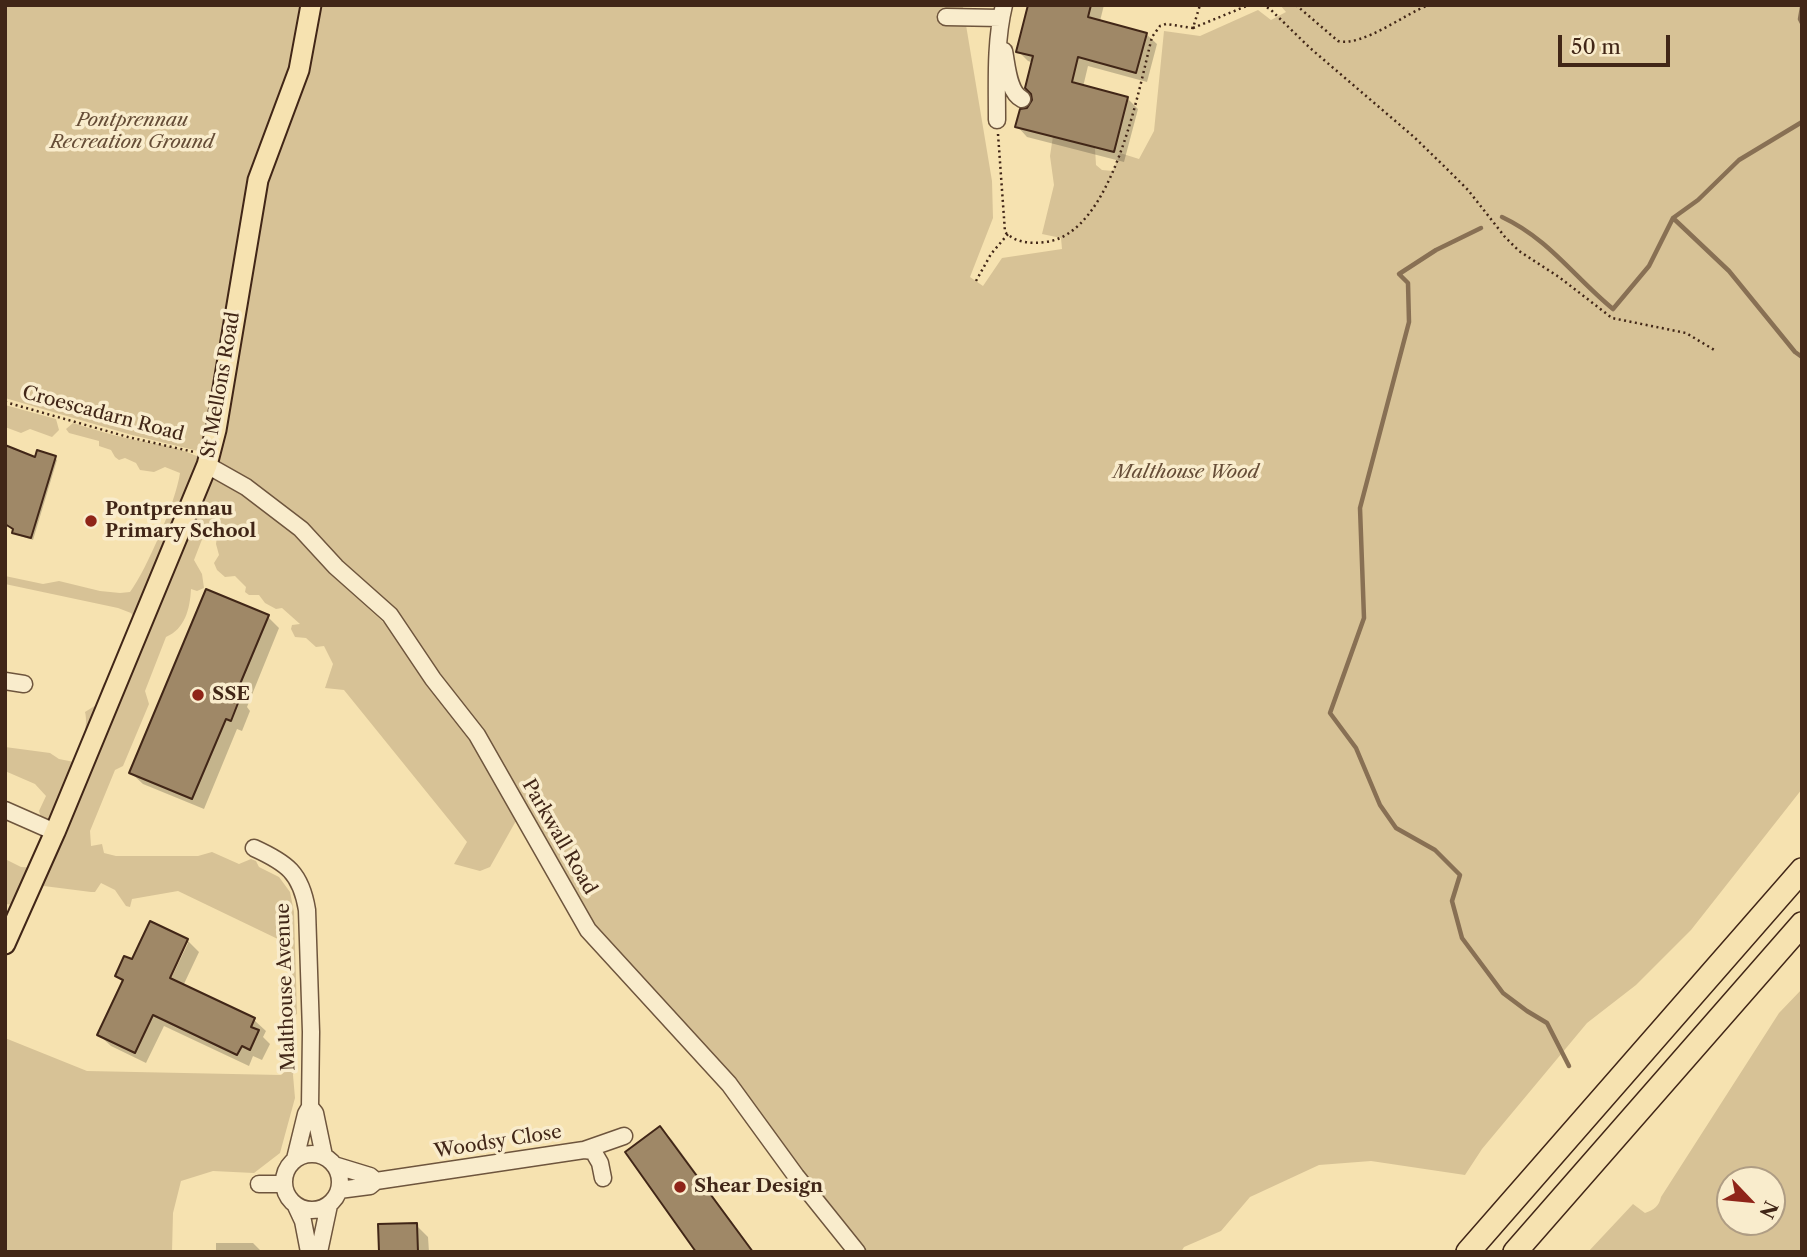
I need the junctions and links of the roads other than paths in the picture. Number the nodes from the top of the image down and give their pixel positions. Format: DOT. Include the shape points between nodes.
graph roads {
  1 [pos="311,5"];
  2 [pos="946,17"];
  3 [pos="1002,18"];
  4 [pos="1022,99"];
  5 [pos="997,120"];
  6 [pos="200,459"];
  7 [pos="5,681"];
  8 [pos="24,684"];
  9 [pos="13,809"];
  10 [pos="55,832"];
  11 [pos="254,848"];
  12 [pos="1802,870"];
  13 [pos="1802,924"];
  14 [pos="5,944"];
  15 [pos="310,1107"];
  16 [pos="624,1136"];
  17 [pos="584,1150"];
  18 [pos="295,1159"];
  19 [pos="329,1161"];
  20 [pos="603,1178"];
  21 [pos="376,1181"];
  22 [pos="259,1184"];
  23 [pos="284,1184"];
  24 [pos="339,1190"];
  25 [pos="329,1205"];
  26 [pos="296,1206"];
  27 [pos="309,1252"];
  28 [pos="319,1252"];
  29 [pos="857,1252"];
  30 [pos="1468,1252"];
  31 [pos="1515,1252"];
  1 -- 6 [label="main road, St Mellons Road" via="299,70 258,180 218,421"];
  2 -- 3 [label="street"];
  3 -- 4 [label="street" via="1013,89"];
  3 -- 5 [label="street"];
  6 -- 10 [label="main road, St Mellons Road"];
  6 -- 29 [label="street, Parkwall Road" via="301,529 390,615 477,735 588,930 729,1084"];
  7 -- 8 [label="street"];
  9 -- 10 [label="street"];
  10 -- 14 [label="main road, St Mellons Road"];
  11 -- 15 [label="street, Malthouse Avenue" via="285,865 304,894 311,1018"];
  12 -- 30 [label="highway"];
  13 -- 31 [label="highway"];
  15 -- 18 [label="street, Malthouse Avenue"];
  15 -- 19 [label="street, Malthouse Avenue"];
  16 -- 17 [label="street, Woodsy Close"];
  17 -- 20 [label="street" via="593,1151"];
  17 -- 21 [label="street, Woodsy Close"];
  18 -- 19 [label="street" via="314,1153"];
  18 -- 23 [label="street"];
  19 -- 21 [label="street"];
  19 -- 24 [label="street" via="341,1182"];
  21 -- 24 [label="street, Woodsy Close"];
  22 -- 23 [label="street"];
  23 -- 26 [label="street"];
  24 -- 25 [label="street"];
  25 -- 26 [label="street" via="314,1212"];
  25 -- 28 [label="street"];
  26 -- 27 [label="street"];
}
